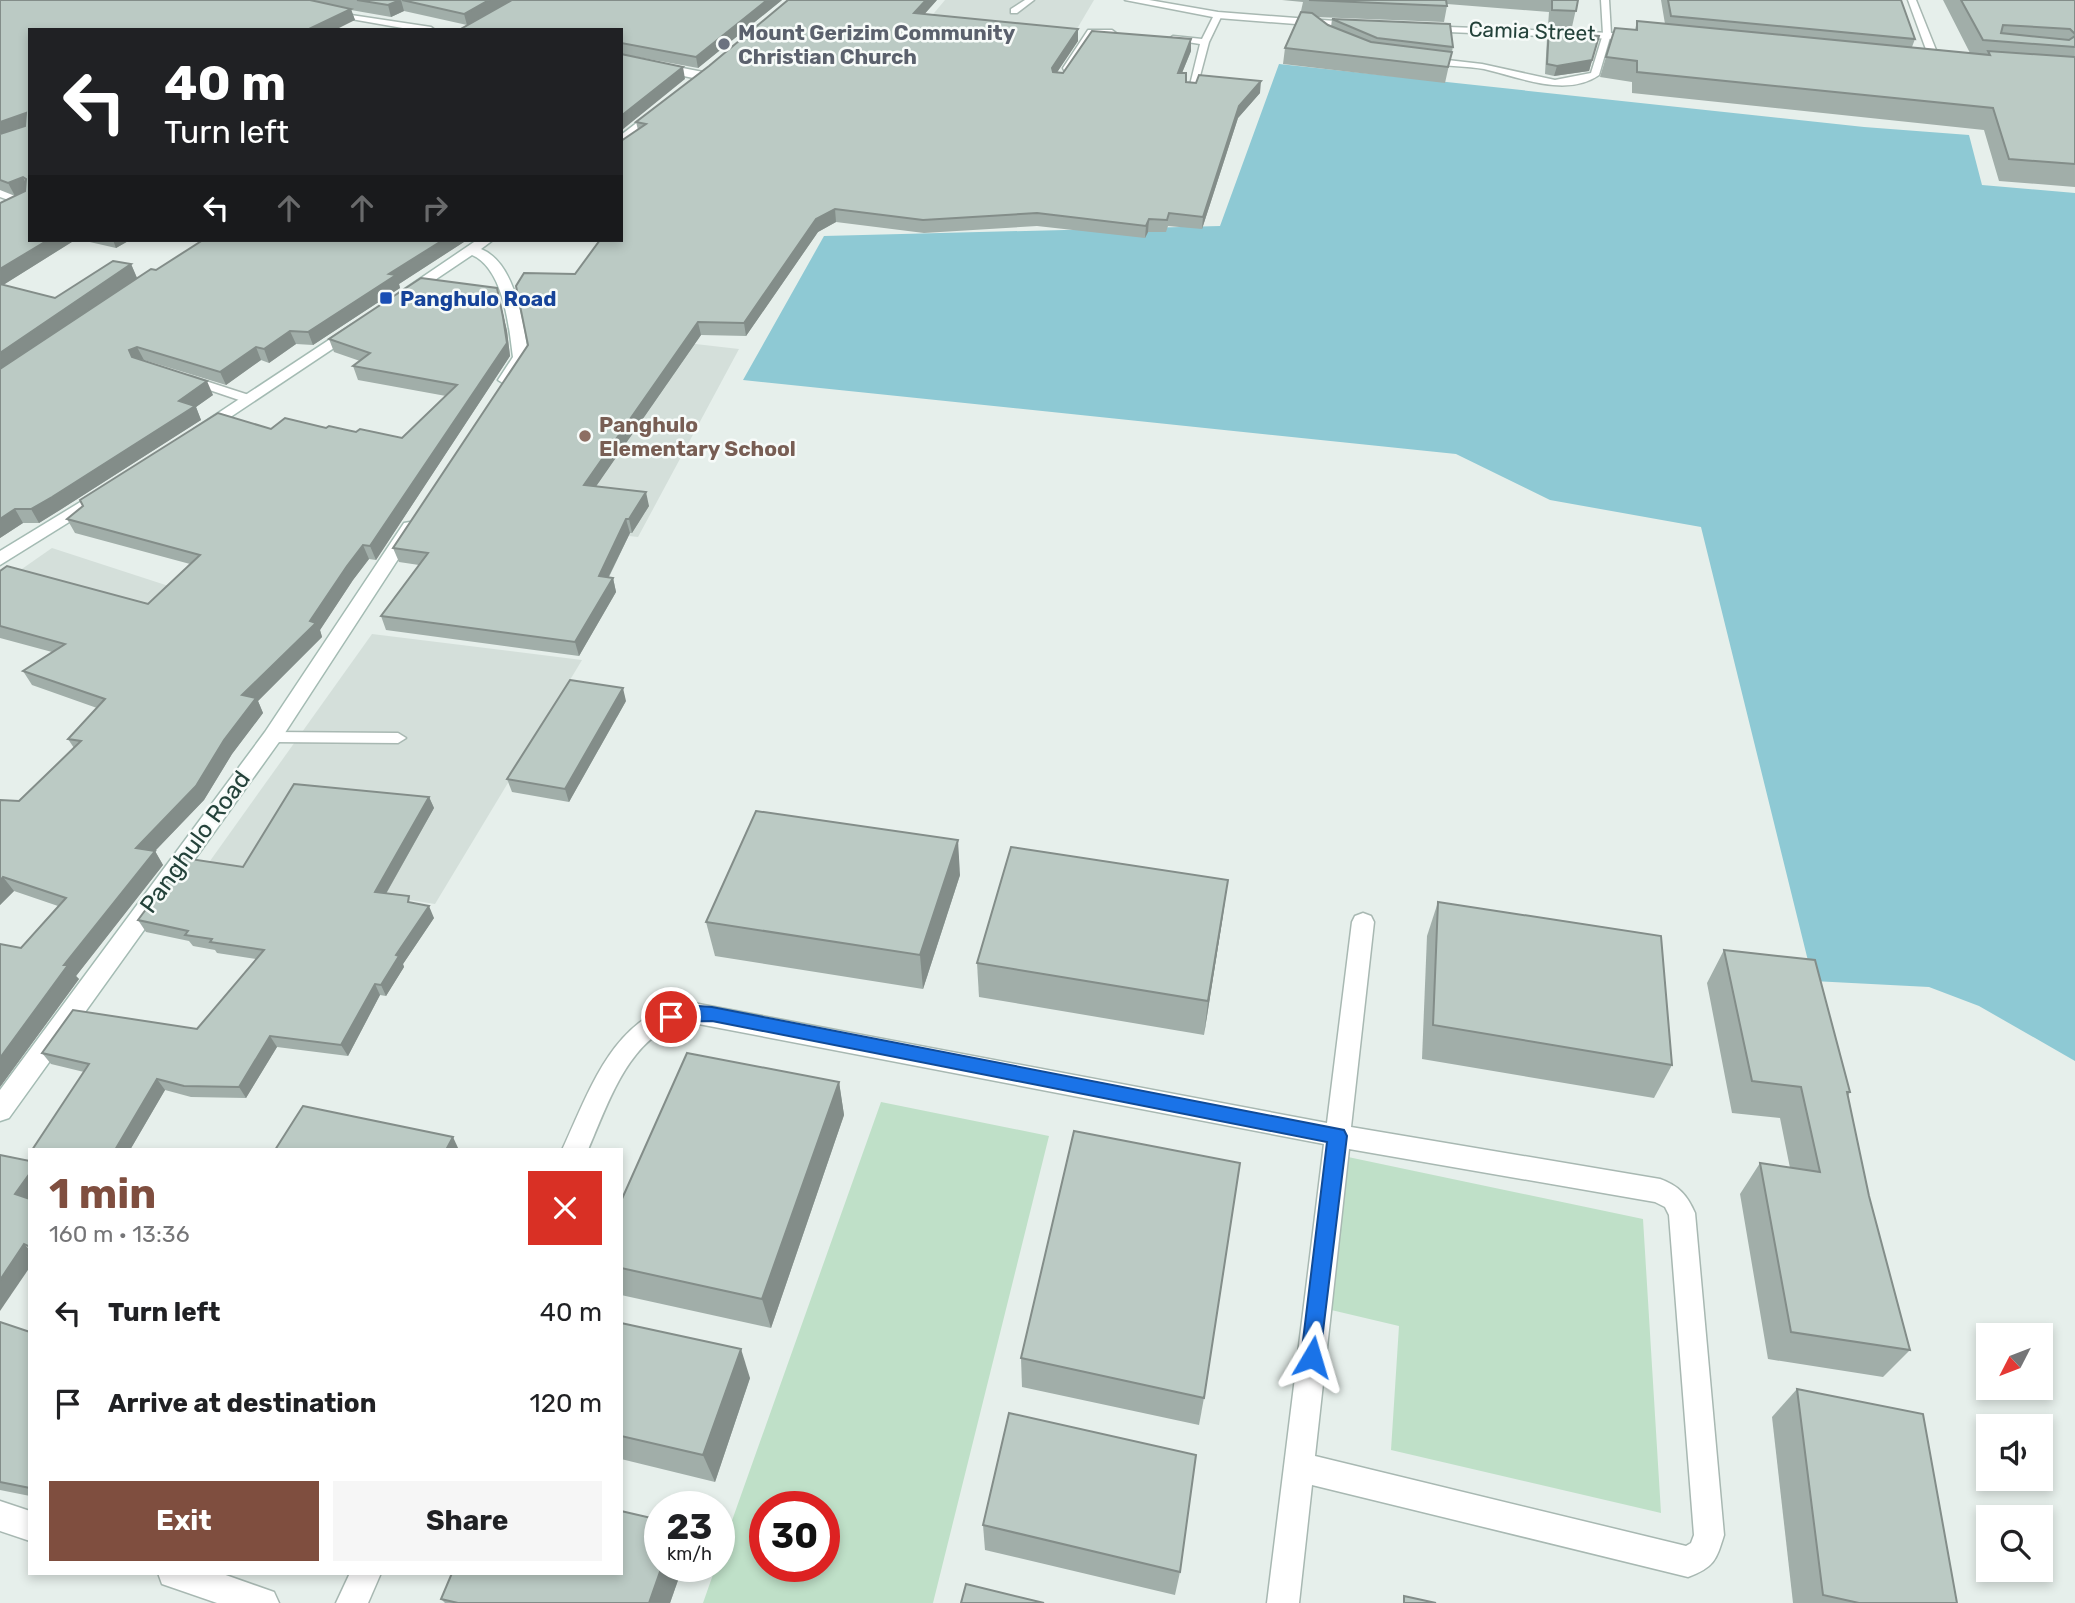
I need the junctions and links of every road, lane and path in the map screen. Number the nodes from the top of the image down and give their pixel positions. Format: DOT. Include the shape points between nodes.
graph roads {
  1 [pos="1030,0"];
  2 [pos="1130,0"];
  3 [pos="1605,0"];
  4 [pos="1912,0"];
  5 [pos="1014,11"];
  6 [pos="327,12"];
  7 [pos="1218,15"];
  8 [pos="1380,27"];
  9 [pos="1406,27"];
  10 [pos="419,28"];
  11 [pos="1117,34"];
  12 [pos="1607,34"];
  13 [pos="1648,37"];
  14 [pos="1167,38"];
  15 [pos="1205,42"];
  16 [pos="623,60"];
  17 [pos="1420,60"];
  18 [pos="1922,61"];
  19 [pos="1936,63"];
  20 [pos="1949,64"];
  21 [pos="713,68"];
  22 [pos="1058,81"];
  23 [pos="1191,91"];
  24 [pos="673,100"];
  25 [pos="623,138"];
  26 [pos="0,192"];
  27 [pos="25,198"];
  28 [pos="0,210"];
  29 [pos="479,245"];
  30 [pos="393,302"];
  31 [pos="371,317"];
  32 [pos="173,374"];
  33 [pos="498,392"];
  34 [pos="248,399"];
  35 [pos="192,436"];
  36 [pos="125,480"];
  37 [pos="423,507"];
  38 [pos="0,559"];
  39 [pos="272,737"];
  40 [pos="398,738"];
  41 [pos="1363,922"];
  42 [pos="0,1110"];
  43 [pos="1338,1136"];
  44 [pos="576,1148"];
  45 [pos="1299,1467"];
  46 [pos="0,1516"];
  47 [pos="28,1525"];
  48 [pos="179,1575"];
  49 [pos="365,1575"];
  50 [pos="263,1603"];
  51 [pos="352,1603"];
  52 [pos="1283,1603"];
  1 -- 5 [label="lane"];
  2 -- 7 [label="street"];
  3 -- 12 [label="lane"];
  4 -- 19 [label="lane"];
  6 -- 10 [label="lane"];
  7 -- 8 [label="street" via="1318,29"];
  7 -- 15 [label="lane"];
  9 -- 12 [label="street, Camia Street"];
  11 -- 22 [label="lane" via="1091,32"];
  12 -- 13 [label="street, Camia Street"];
  12 -- 17 [label="lane" via="1595,75 1578,83 1528,80 1488,67"];
  14 -- 15 [label="lane"];
  15 -- 23 [label="lane"];
  16 -- 21 [label="street" via="698,80"];
  18 -- 19 [label="street"];
  19 -- 20 [label="lane"];
  24 -- 25 [label="street"];
  26 -- 27 [label="street"];
  27 -- 28 [label="street"];
  29 -- 30 [label="street"];
  29 -- 33 [label="street" via="512,301 521,357"];
  31 -- 34 [label="street"];
  32 -- 34 [label="lane"];
  34 -- 35 [label="street"];
  36 -- 38 [label="street"];
  37 -- 39 [label="street, Panghulo Road"];
  39 -- 40 [label="lane"];
  39 -- 42 [label="street, Panghulo Road"];
  41 -- 43 [label="street"];
  43 -- 44 [label="street" via="685,1012 657,1022 630,1045 615,1066"];
  43 -- 45 [label="street"];
  43 -- 45 [label="street" via="1660,1191 1674,1199 1682,1213 1709,1535 1703,1553 1688,1562"];
  45 -- 52 [label="street"];
  46 -- 47 [label="street"];
  48 -- 50 [label="street"];
  49 -- 51 [label="street"];
}
